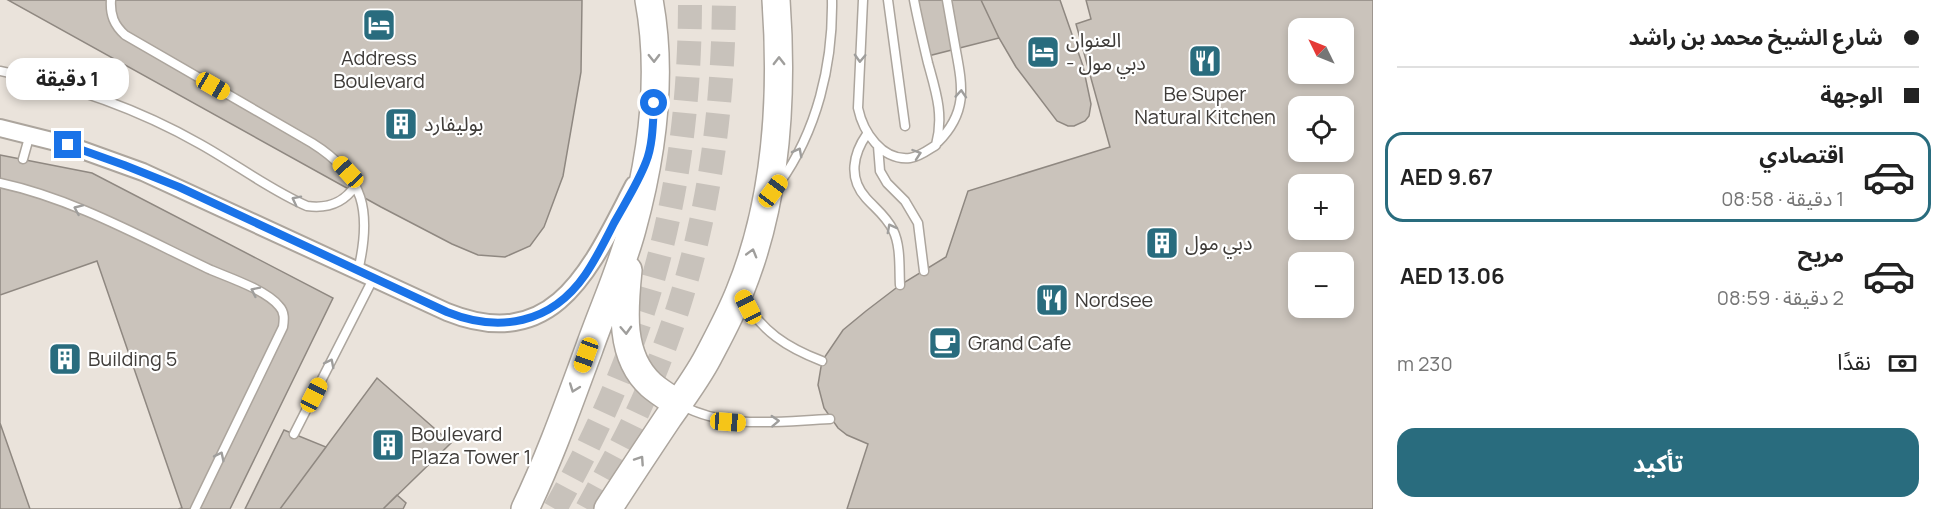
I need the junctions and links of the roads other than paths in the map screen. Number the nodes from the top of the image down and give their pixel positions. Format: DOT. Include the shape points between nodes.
graph roads {
  1 [pos="111,0"];
  2 [pos="649,0"];
  3 [pos="776,0"];
  4 [pos="832,0"];
  5 [pos="863,0"];
  6 [pos="888,0"];
  7 [pos="914,0"];
  8 [pos="947,0"];
  9 [pos="0,71"];
  10 [pos="905,126"];
  11 [pos="0,128"];
  12 [pos="30,134"];
  13 [pos="867,134"];
  14 [pos="936,145"];
  15 [pos="878,146"];
  16 [pos="23,159"];
  17 [pos="647,160"];
  18 [pos="0,183"];
  19 [pos="356,185"];
  20 [pos="766,201"];
  21 [pos="632,230"];
  22 [pos="924,271"];
  23 [pos="365,275"];
  24 [pos="900,285"];
  25 [pos="740,292"];
  26 [pos="822,361"];
  27 [pos="678,404"];
  28 [pos="830,418"];
  29 [pos="294,434"];
  30 [pos="195,509"];
  31 [pos="525,509"];
  32 [pos="608,509"];
  1 -- 19 [label="lane" via="113,20 125,35 325,151"];
  2 -- 17 [label="main road, one-way" via="655,83"];
  20 -- 3 [label="main road, one-way" via="779,93"];
  20 -- 4 [label="lane, one-way" via="794,160 815,114 827,66"];
  5 -- 13 [label="lane, one-way" via="858,108"];
  6 -- 10 [label="lane"];
  7 -- 14 [label="lane" via="940,109"];
  14 -- 8 [label="lane, one-way" via="954,123 962,97"];
  19 -- 9 [label="lane, one-way" via="350,194 330,206 307,206 159,123 70,88"];
  11 -- 12 [label="street"];
  12 -- 16 [label="lane"];
  12 -- 23 [label="street" via="143,172"];
  13 -- 15 [label="lane"];
  24 -- 13 [label="lane, one-way" via="897,239 856,181 854,160"];
  15 -- 14 [label="lane, one-way" via="893,155 910,158"];
  15 -- 22 [label="lane" via="880,171 886,183 905,201 918,223"];
  17 -- 21 [label="main road"];
  17 -- 23 [label="street" via="584,277 569,294 529,318 487,324 466,320"];
  30 -- 18 [label="lane, one-way" via="283,327 281,307 241,284 62,201"];
  19 -- 23 [label="lane" via="364,228"];
  25 -- 20 [label="main road, one-way"];
  21 -- 27 [label="main road, one-way" via="624,301 626,339 636,368 651,386"];
  21 -- 31 [label="main road, one-way" via="550,453"];
  29 -- 23 [label="lane, one-way"];
  25 -- 26 [label="lane" via="769,332 791,348"];
  25 -- 27 [label="main road" via="707,359"];
  27 -- 28 [label="lane, one-way" via="728,422"];
  32 -- 27 [label="main road, one-way"];
}
